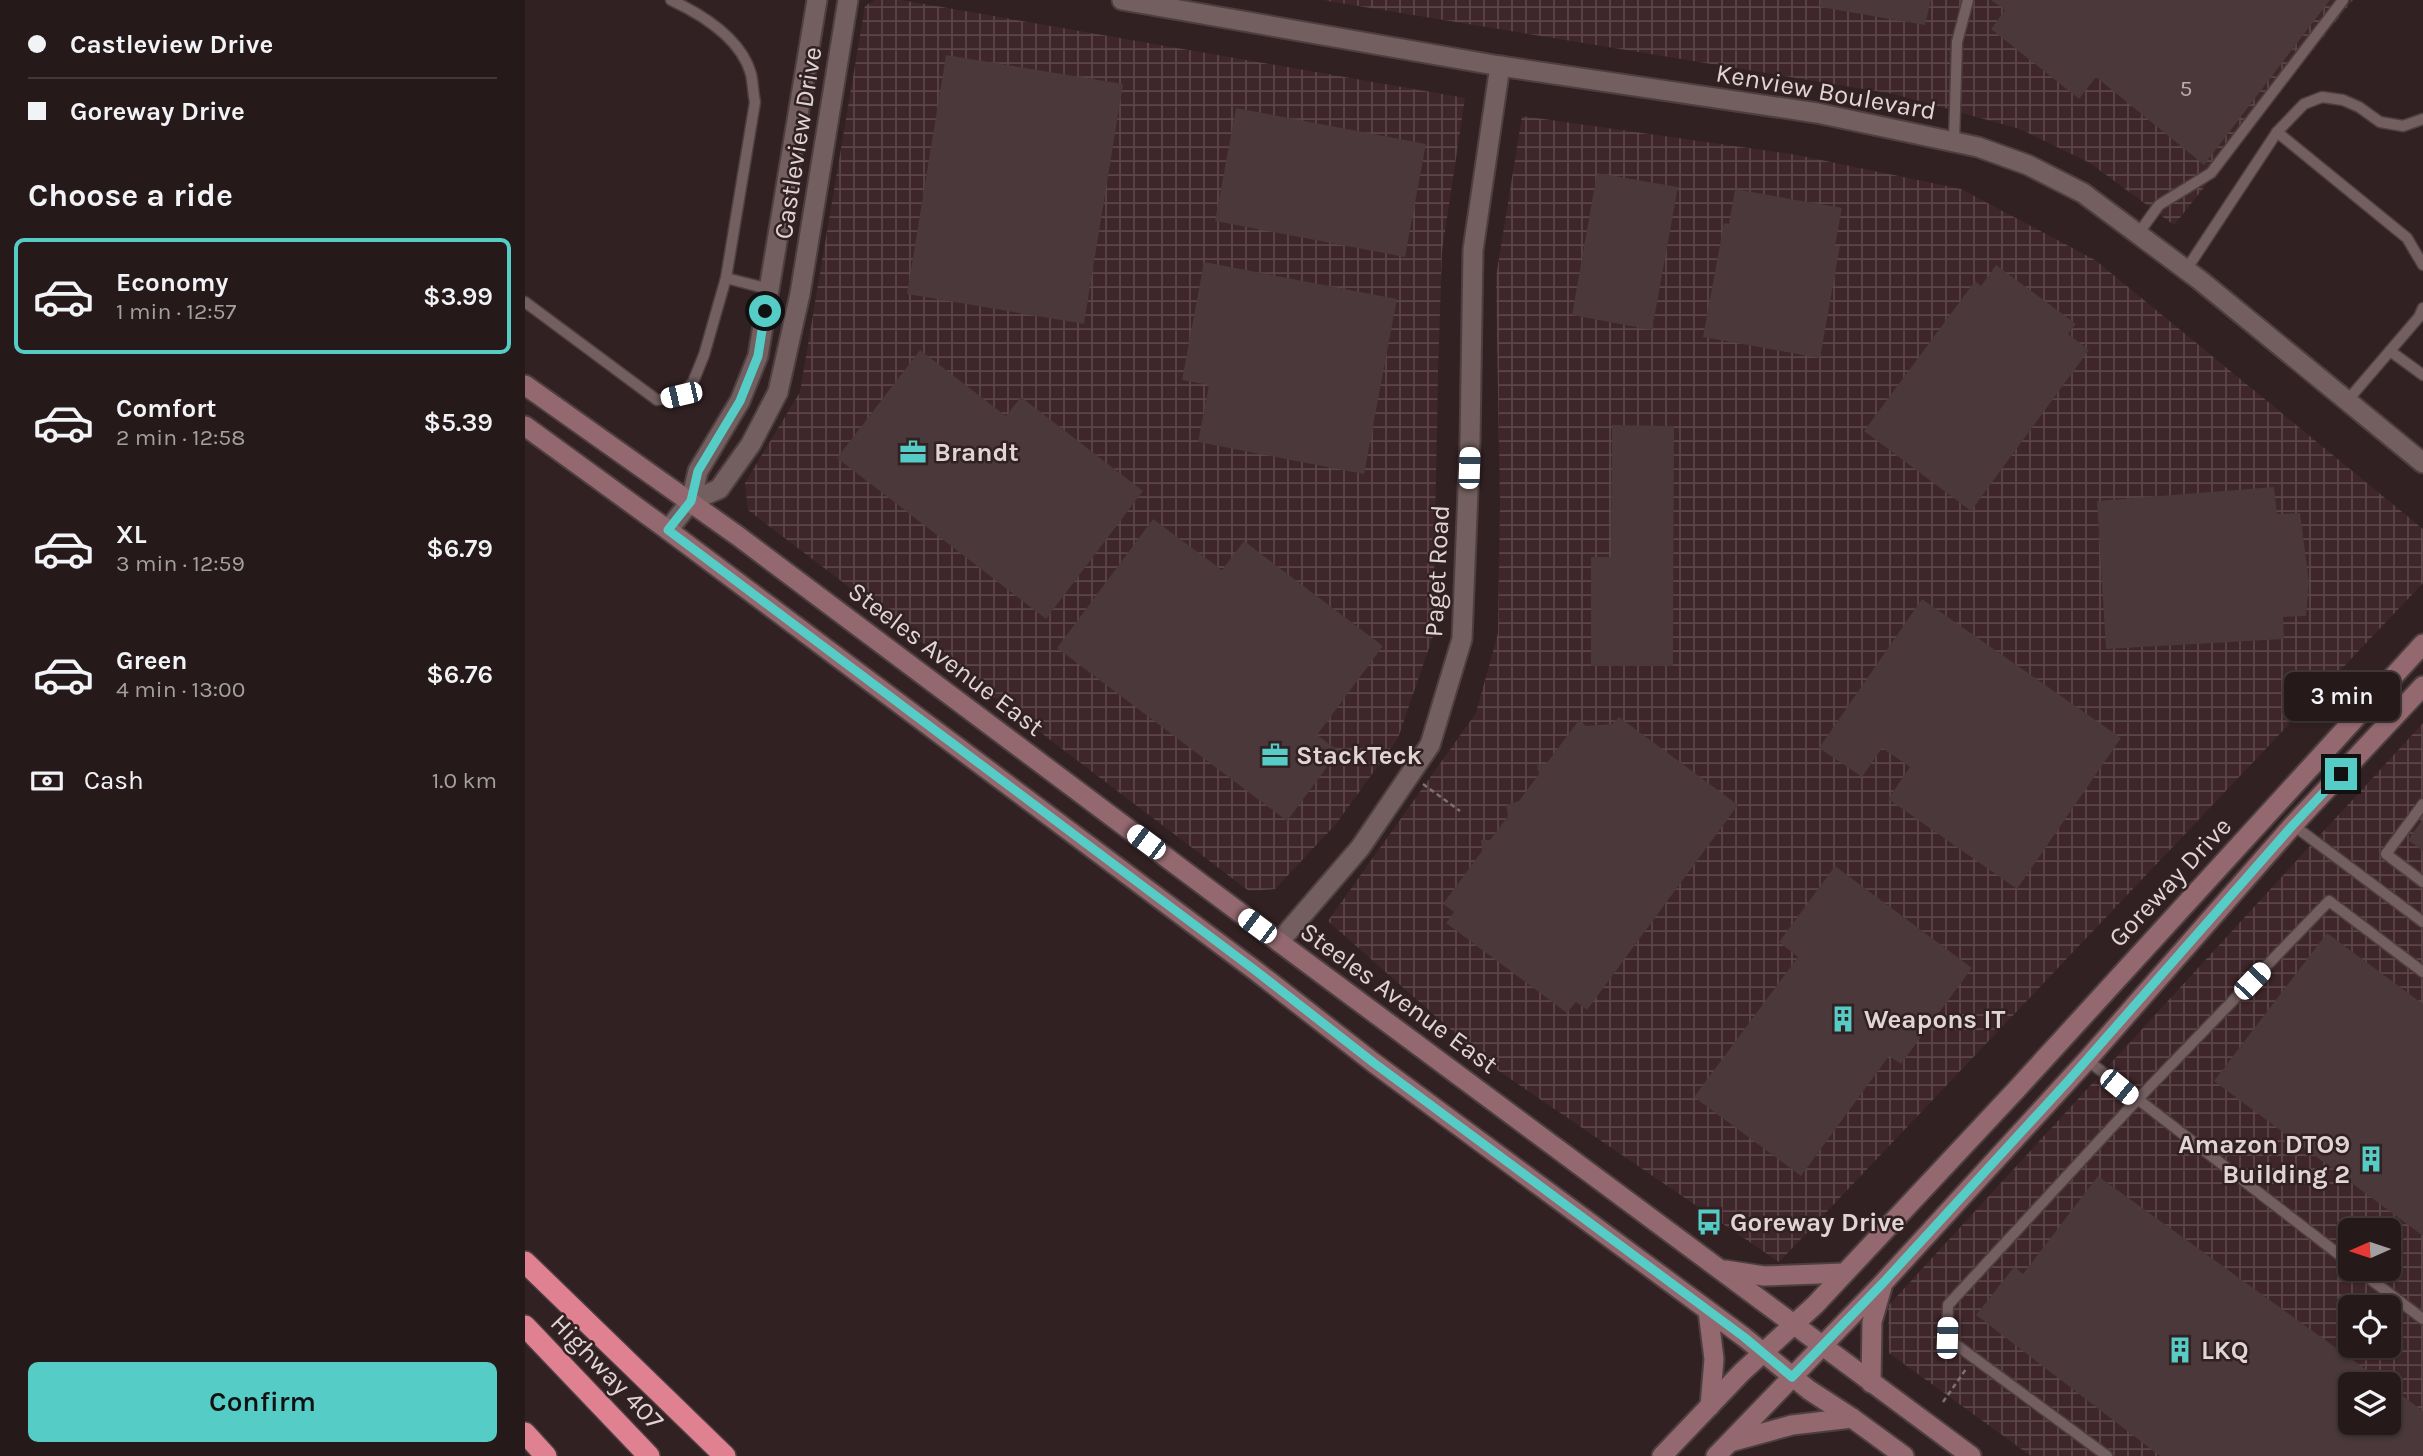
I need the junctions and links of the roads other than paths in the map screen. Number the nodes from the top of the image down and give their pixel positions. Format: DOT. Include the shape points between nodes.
graph roads {
  1 [pos="671,0"];
  2 [pos="817,0"];
  3 [pos="848,0"];
  4 [pos="1122,0"];
  5 [pos="1968,0"];
  6 [pos="2343,0"];
  7 [pos="1500,66"];
  8 [pos="2423,119"];
  9 [pos="2277,132"];
  10 [pos="1954,142"];
  11 [pos="2137,234"];
  12 [pos="2423,265"];
  13 [pos="2186,270"];
  14 [pos="726,278"];
  15 [pos="769,289"];
  16 [pos="800,294"];
  17 [pos="525,302"];
  18 [pos="2423,308"];
  19 [pos="2390,351"];
  20 [pos="2423,375"];
  21 [pos="525,385"];
  22 [pos="2347,401"];
  23 [pos="525,426"];
  24 [pos="2423,463"];
  25 [pos="691,501"];
  26 [pos="668,530"];
  27 [pos="2423,644"];
  28 [pos="2423,686"];
  29 [pos="2423,804"];
  30 [pos="2293,825"];
  31 [pos="2423,882"];
  32 [pos="2423,922"];
  33 [pos="1279,942"];
  34 [pos="2423,972"];
  35 [pos="2087,1060"];
  36 [pos="2136,1101"];
  37 [pos="2338,1254"];
  38 [pos="525,1262"];
  39 [pos="1720,1270"];
  40 [pos="1844,1273"];
  41 [pos="2373,1281"];
  42 [pos="1883,1283"];
  43 [pos="1708,1311"];
  44 [pos="2423,1319"];
  45 [pos="1793,1325"];
  46 [pos="525,1326"];
  47 [pos="1822,1348"];
  48 [pos="1763,1353"];
  49 [pos="1792,1377"];
  50 [pos="1871,1383"];
  51 [pos="1710,1406"];
  52 [pos="1852,1418"];
  53 [pos="525,1433"];
  54 [pos="1722,1449"];
  55 [pos="546,1456"];
  56 [pos="649,1456"];
  57 [pos="725,1456"];
  58 [pos="1662,1456"];
  59 [pos="1904,1456"];
  60 [pos="1971,1456"];
  61 [pos="2107,1456"];
  1 -- 14 [label="lane" via="699,13 735,44 751,73 755,102"];
  2 -- 15 [label="street, Castleview Drive"];
  3 -- 16 [label="street, Castleview Drive"];
  4 -- 7 [label="street, Kenview Boulevard"];
  5 -- 10 [label="lane" via="1957,42"];
  6 -- 11 [label="lane" via="2211,173 2159,205"];
  7 -- 10 [label="street, Kenview Boulevard" via="1817,113"];
  7 -- 33 [label="street, Paget Road" via="1473,250 1462,639 1430,745 1360,848"];
  8 -- 9 [label="lane" via="2403,126 2380,122 2343,100 2322,97 2304,104"];
  9 -- 12 [label="lane" via="2407,238"];
  9 -- 13 [label="lane"];
  10 -- 11 [label="street, Kenview Boulevard" via="2015,161 2083,192"];
  11 -- 13 [label="street, Kenview Boulevard"];
  13 -- 22 [label="street, Kenview Boulevard"];
  14 -- 15 [label="lane"];
  14 -- 17 [label="lane" via="693,382 681,395 657,400"];
  15 -- 16 [label="street"];
  15 -- 25 [label="street, Castleview Drive" via="758,356 740,401 698,471"];
  16 -- 25 [label="street, Castleview Drive" via="778,392 757,434 719,489"];
  18 -- 19 [label="lane"];
  19 -- 20 [label="lane"];
  19 -- 22 [label="lane"];
  21 -- 25 [label="main road, Steeles Avenue East"];
  22 -- 24 [label="street, Kenview Boulevard"];
  23 -- 26 [label="main road"];
  25 -- 26 [label="street, Castleview Drive"];
  25 -- 33 [label="main road, Steeles Avenue East"];
  26 -- 43 [label="main road"];
  27 -- 40 [label="main road, Goreway Drive"];
  28 -- 30 [label="main road, Goreway Drive"];
  29 -- 31 [label="lane" via="2386,854"];
  30 -- 32 [label="lane"];
  30 -- 35 [label="main road, Goreway Drive"];
  33 -- 39 [label="main road, Steeles Avenue East"];
  34 -- 36 [label="lane" via="2329,901"];
  35 -- 36 [label="lane"];
  35 -- 42 [label="main road, Goreway Drive"];
  36 -- 37 [label="lane"];
  36 -- 61 [label="lane" via="1948,1305 1947,1338"];
  38 -- 57 [label="highway"];
  39 -- 40 [label="main road" via="1764,1276"];
  39 -- 45 [label="main road, Steeles Avenue East"];
  40 -- 45 [label="main road, Goreway Drive"];
  41 -- 44 [label="lane"];
  42 -- 47 [label="main road, Goreway Drive"];
  42 -- 50 [label="main road" via="1873,1322"];
  43 -- 48 [label="main road"];
  43 -- 51 [label="main road" via="1714,1359"];
  45 -- 47 [label="main road, Steeles Avenue East"];
  45 -- 48 [label="main road, Goreway Drive"];
  46 -- 56 [label="highway, Highway 407"];
  47 -- 49 [label="main road, Goreway Drive"];
  47 -- 50 [label="main road, Steeles Avenue East"];
  48 -- 49 [label="main road"];
  48 -- 51 [label="main road, Goreway Drive"];
  49 -- 52 [label="main road"];
  49 -- 54 [label="main road, Goreway Drive"];
  50 -- 60 [label="main road, Steeles Avenue East"];
  51 -- 58 [label="main road, Goreway Drive"];
  52 -- 54 [label="main road" via="1792,1424"];
  52 -- 59 [label="main road"];
  53 -- 55 [label="highway"];
}
